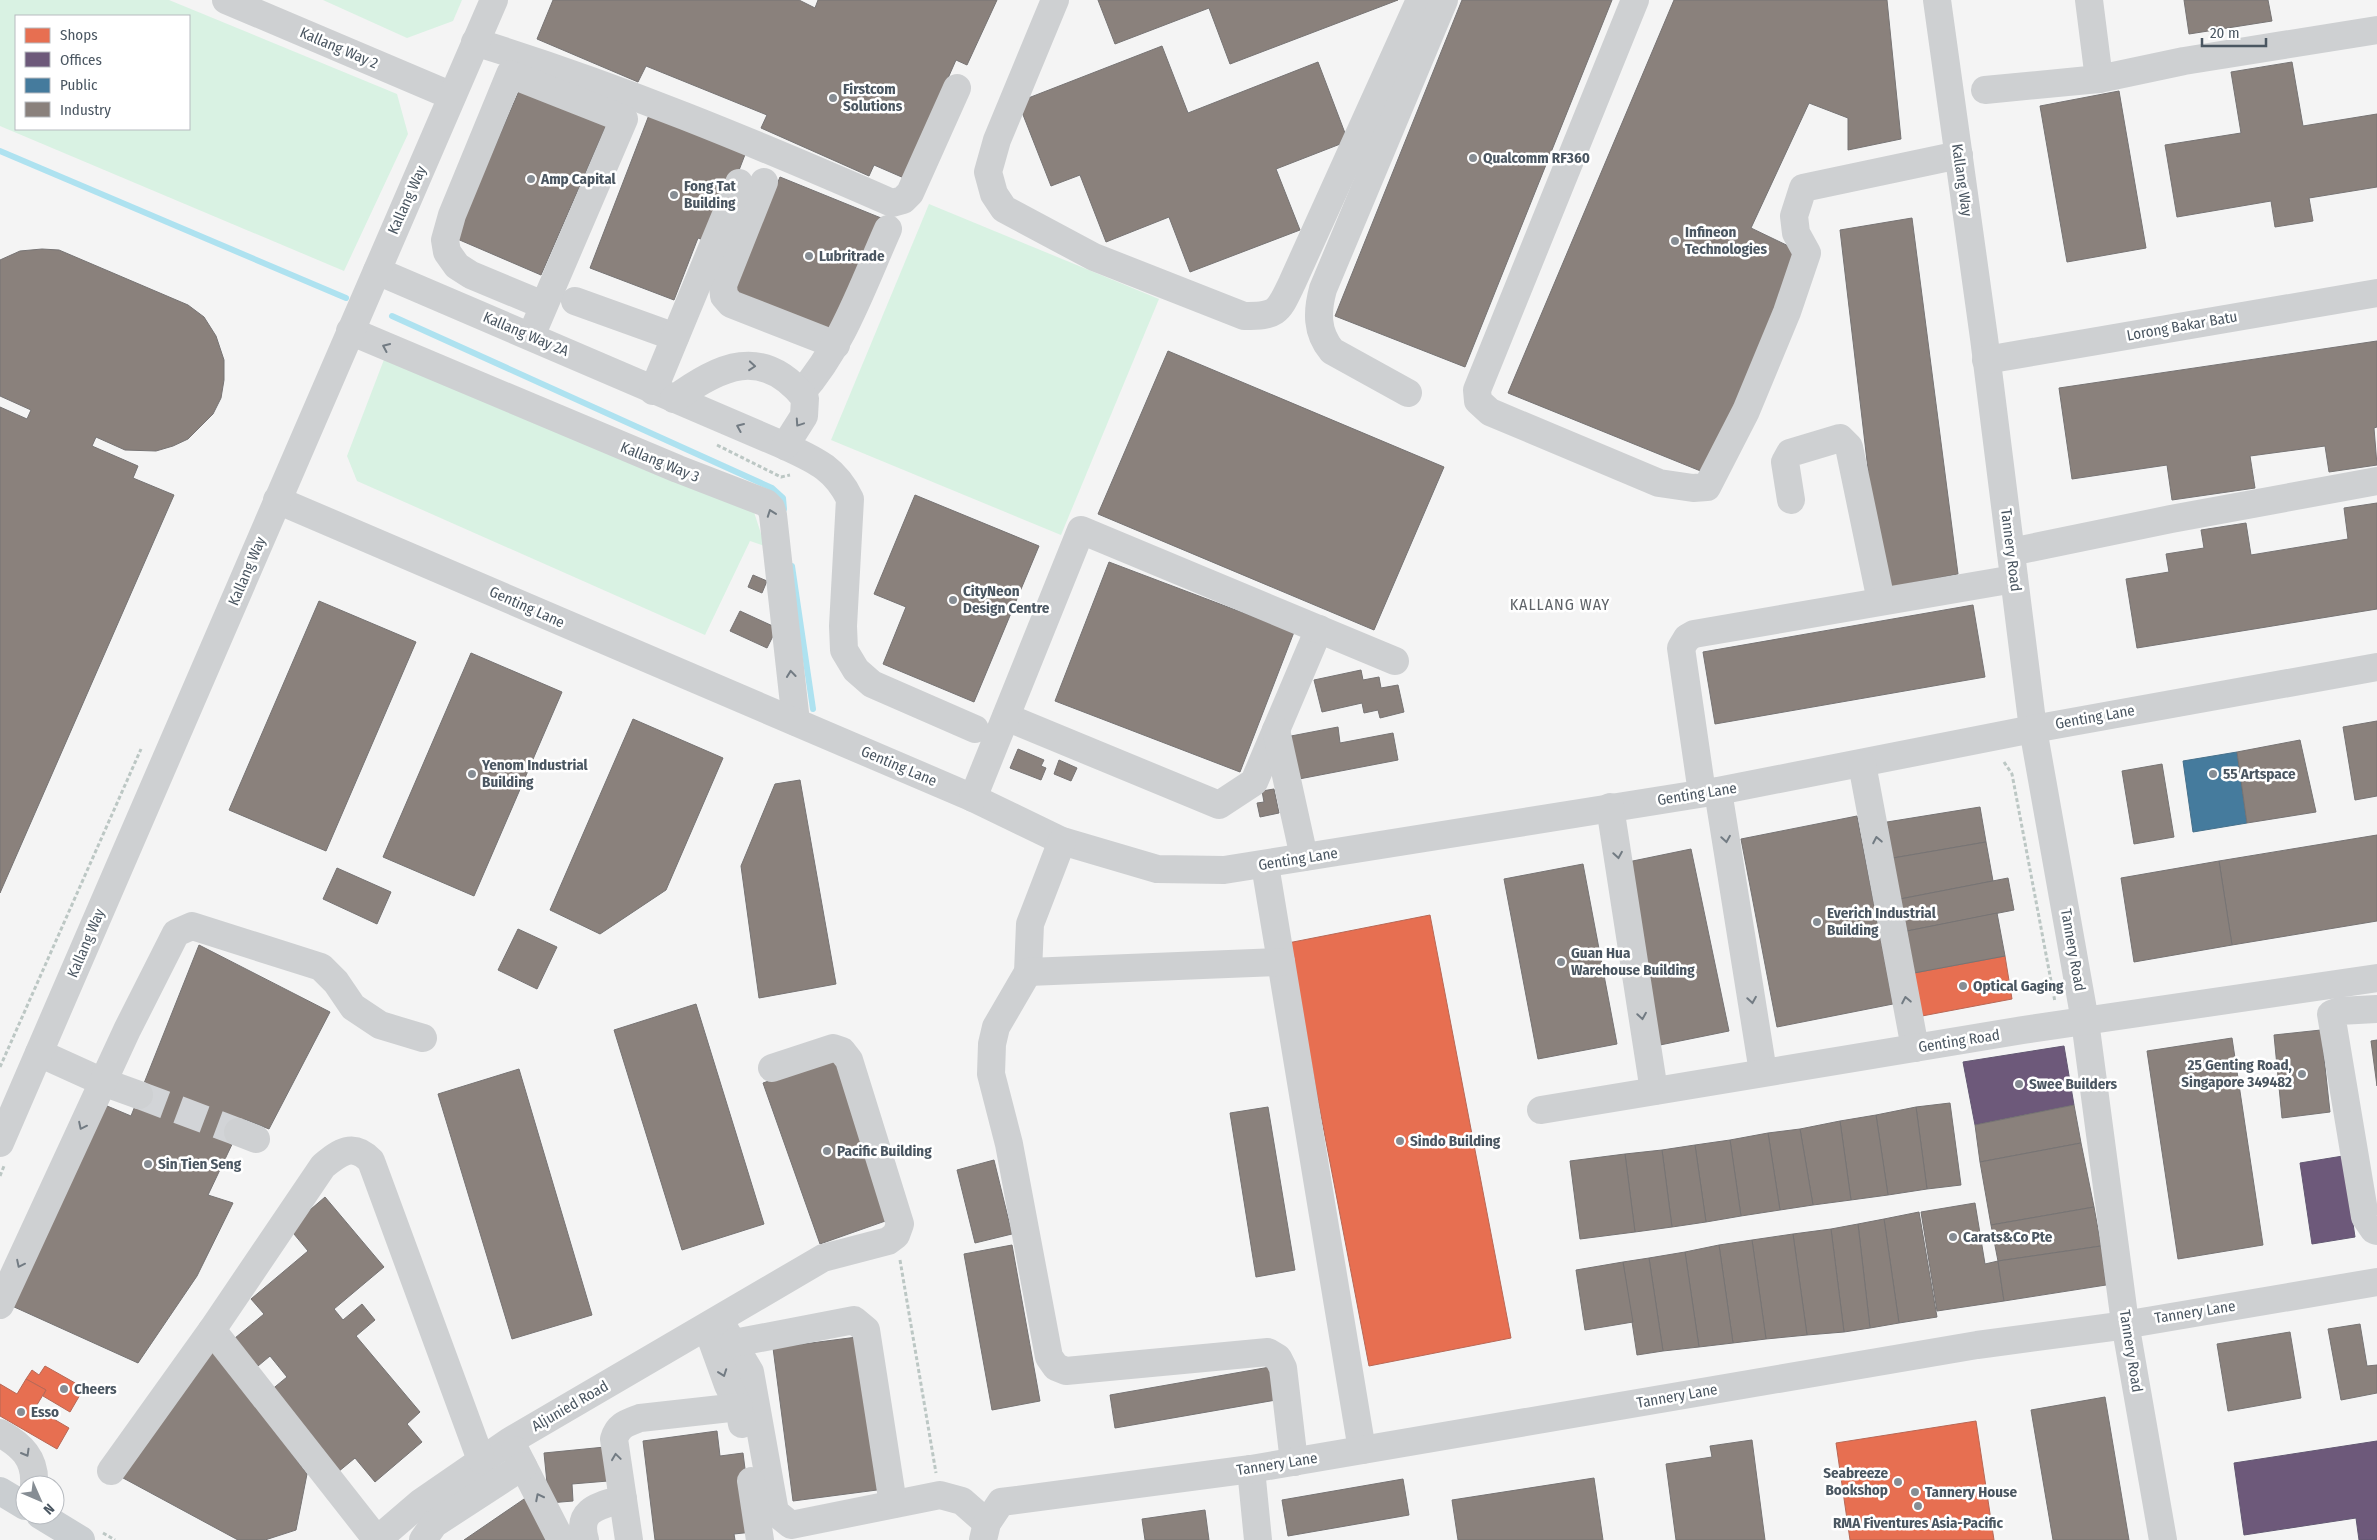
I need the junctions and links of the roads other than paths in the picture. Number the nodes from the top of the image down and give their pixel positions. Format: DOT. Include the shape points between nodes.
graph roads {
  1 [pos="226,0"];
  2 [pos="494,0"];
  3 [pos="1055,0"];
  4 [pos="1420,0"];
  5 [pos="1444,0"];
  6 [pos="1636,0"];
  7 [pos="1937,0"];
  8 [pos="2089,0"];
  9 [pos="2377,30"];
  10 [pos="475,42"];
  11 [pos="2099,79"];
  12 [pos="957,88"];
  13 [pos="1985,90"];
  14 [pos="452,96"];
  15 [pos="1959,155"];
  16 [pos="888,229"];
  17 [pos="373,280"];
  18 [pos="2377,293"];
  19 [pos="575,301"];
  20 [pos="543,305"];
  21 [pos="353,324"];
  22 [pos="531,336"];
  23 [pos="675,337"];
  24 [pos="836,345"];
  25 [pos="1986,360"];
  26 [pos="801,393"];
  27 [pos="1408,393"];
  28 [pos="664,395"];
  29 [pos="785,446"];
  30 [pos="2377,481"];
  31 [pos="277,500"];
  32 [pos="1791,500"];
  33 [pos="2011,552"];
  34 [pos="2014,579"];
  35 [pos="1881,601"];
  36 [pos="1319,630"];
  37 [pos="1395,661"];
  38 [pos="2377,668"];
  39 [pos="1006,717"];
  40 [pos="796,722"];
  41 [pos="2033,728"];
  42 [pos="975,730"];
  43 [pos="1276,730"];
  44 [pos="1862,764"];
  45 [pos="1710,792"];
  46 [pos="973,798"];
  47 [pos="1610,807"];
  48 [pos="1062,841"];
  49 [pos="1304,857"];
  50 [pos="1265,865"];
  51 [pos="1281,962"];
  52 [pos="1028,972"];
  53 [pos="2377,978"];
  54 [pos="2377,1009"];
  55 [pos="2085,1021"];
  56 [pos="423,1038"];
  57 [pos="1915,1048"];
  58 [pos="39,1053"];
  59 [pos="772,1068"];
  60 [pos="1763,1072"];
  61 [pos="103,1082"];
  62 [pos="1654,1090"];
  63 [pos="139,1095"];
  64 [pos="1541,1110"];
  65 [pos="0,1143"];
  66 [pos="2377,1231"];
  67 [pos="2377,1282"];
  68 [pos="0,1305"];
  69 [pos="713,1323"];
  70 [pos="2125,1323"];
  71 [pos="212,1330"];
  72 [pos="734,1342"];
  73 [pos="739,1407"];
  74 [pos="0,1432"];
  75 [pos="510,1441"];
  76 [pos="1362,1450"];
  77 [pos="481,1460"];
  78 [pos="1294,1462"];
  79 [pos="523,1466"];
  80 [pos="1251,1469"];
  81 [pos="111,1472"];
  82 [pos="33,1475"];
  83 [pos="0,1491"];
  84 [pos="623,1499"];
  85 [pos="15,1500"];
  86 [pos="893,1504"];
  87 [pos="56,1525"];
  88 [pos="985,1532"];
  89 [pos="81,1540"];
  90 [pos="377,1540"];
  91 [pos="423,1540"];
  92 [pos="561,1540"];
  93 [pos="585,1540"];
  94 [pos="629,1540"];
  95 [pos="760,1540"];
  96 [pos="1258,1540"];
  97 [pos="2163,1540"];
  1 -- 14 [label="street, Kallang Way 2"];
  2 -- 10 [label="street, Kallang Way"];
  3 -- 4 [label="street" via="998,140 988,172 994,194 1004,209 1094,257 1244,316 1264,316 1279,310"];
  5 -- 27 [label="street" via="1317,309 1325,343 1332,351"];
  6 -- 15 [label="street" via="1477,390 1478,401 1490,412 1659,483 1707,487 1746,411 1787,312 1807,253 1796,233 1794,216 1803,188"];
  7 -- 15 [label="street, Kallang Way"];
  8 -- 11 [label="street"];
  9 -- 11 [label="street" via="2184,61"];
  10 -- 12 [label="street" via="590,80 892,202 903,200 910,194"];
  10 -- 14 [label="street, Kallang Way"];
  11 -- 13 [label="street"];
  14 -- 17 [label="street, Kallang Way"];
  15 -- 25 [label="street, Kallang Way"];
  16 -- 24 [label="street"];
  17 -- 21 [label="street, Kallang Way"];
  17 -- 22 [label="street, Kallang Way 2A"];
  18 -- 25 [label="street, Lorong Bakar Batu"];
  19 -- 23 [label="street"];
  20 -- 20 [label="street" via="624,118 510,74 452,215 446,240 447,252 457,266 471,275"];
  20 -- 22 [label="street"];
  21 -- 31 [label="street, Kallang Way"];
  40 -- 21 [label="street, Kallang Way 3, one-way" via="773,515 766,503 678,469"];
  22 -- 28 [label="street, Kallang Way 2A"];
  23 -- 24 [label="street" via="752,182 723,285 724,296 731,304"];
  23 -- 28 [label="street"];
  24 -- 26 [label="street"];
  25 -- 33 [label="street, Tannery Road"];
  28 -- 26 [label="street, one-way" via="739,365 764,367 794,384"];
  26 -- 29 [label="street, one-way" via="805,398 804,416"];
  29 -- 28 [label="street, Kallang Way 2A, one-way"];
  29 -- 42 [label="street, Kallang Way 2A" via="828,468 850,499 843,626 844,650 856,670 872,684"];
  30 -- 33 [label="street"];
  31 -- 40 [label="street, Genting Lane"];
  31 -- 58 [label="street, Kallang Way"];
  32 -- 35 [label="street" via="1785,462 1790,453 1840,438 1849,447"];
  33 -- 34 [label="street, Tannery Road"];
  34 -- 35 [label="street"];
  34 -- 41 [label="street, Tannery Road"];
  35 -- 45 [label="street" via="1686,638 1681,648"];
  36 -- 37 [label="street"];
  36 -- 39 [label="street" via="1081,530"];
  36 -- 43 [label="street"];
  38 -- 41 [label="street, Genting Lane"];
  39 -- 43 [label="street" via="1219,804 1254,782"];
  39 -- 46 [label="street"];
  40 -- 46 [label="street, Genting Lane"];
  41 -- 44 [label="street, Genting Lane"];
  41 -- 55 [label="street, Tannery Road"];
  43 -- 49 [label="street"];
  44 -- 45 [label="street, Genting Lane"];
  57 -- 44 [label="street, one-way"];
  45 -- 47 [label="street, Genting Lane"];
  45 -- 60 [label="street, one-way"];
  46 -- 48 [label="street, Genting Lane"];
  47 -- 49 [label="street, Genting Lane"];
  47 -- 62 [label="street, one-way"];
  48 -- 50 [label="street, Genting Lane" via="1157,868 1224,870"];
  48 -- 52 [label="street" via="1030,924"];
  49 -- 50 [label="street, Genting Lane"];
  50 -- 51 [label="street"];
  51 -- 52 [label="street"];
  51 -- 76 [label="street"];
  52 -- 78 [label="street" via="996,1027 991,1074 1009,1144 1049,1357 1056,1367 1066,1370 1268,1352 1278,1358 1283,1368"];
  53 -- 55 [label="street, Genting Road"];
  54 -- 66 [label="street" via="2331,1014 2365,1217"];
  55 -- 57 [label="street, Genting Road"];
  55 -- 70 [label="street, Tannery Road"];
  56 -- 61 [label="street" via="380,1024 353,1007 322,967 192,926 176,933"];
  57 -- 60 [label="street, Genting Road"];
  58 -- 61 [label="street"];
  58 -- 65 [label="street, Kallang Way"];
  59 -- 69 [label="street, Aljunied Road" via="833,1048 842,1051 849,1060 900,1224 896,1235 888,1241 823,1258"];
  60 -- 62 [label="street, Genting Road"];
  61 -- 63 [label="street"];
  61 -- 68 [label="street, one-way"];
  62 -- 64 [label="street, Genting Road"];
  67 -- 70 [label="street, Tannery Lane"];
  69 -- 72 [label="street"];
  69 -- 73 [label="street, one-way" via="728,1385"];
  69 -- 75 [label="street, Aljunied Road"];
  70 -- 76 [label="street, Tannery Lane" via="1977,1345"];
  70 -- 97 [label="street, Tannery Road"];
  71 -- 77 [label="street" via="322,1166 336,1155 351,1150 362,1152 371,1161"];
  71 -- 81 [label="street"];
  71 -- 90 [label="street"];
  72 -- 86 [label="street" via="750,1372 774,1512 790,1525"];
  72 -- 86 [label="street" via="854,1320 866,1330"];
  84 -- 73 [label="street, one-way" via="614,1439 617,1430 640,1418"];
  73 -- 95 [label="street"];
  74 -- 82 [label="street, one-way" via="21,1446 33,1466"];
  75 -- 77 [label="street, Aljunied Road"];
  75 -- 79 [label="street"];
  76 -- 78 [label="street, Tannery Lane"];
  77 -- 90 [label="street, Aljunied Road" via="420,1502"];
  78 -- 80 [label="street, Tannery Lane"];
  79 -- 91 [label="street" via="434,1524"];
  92 -- 79 [label="street, one-way"];
  80 -- 88 [label="street, Tannery Lane" via="1001,1502"];
  80 -- 96 [label="street"];
  83 -- 85 [label="main road"];
  84 -- 93 [label="street" via="594,1508 587,1514 583,1522"];
  84 -- 94 [label="street"];
  86 -- 88 [label="street" via="940,1495 962,1501"];
  87 -- 89 [label="main road"];
}
